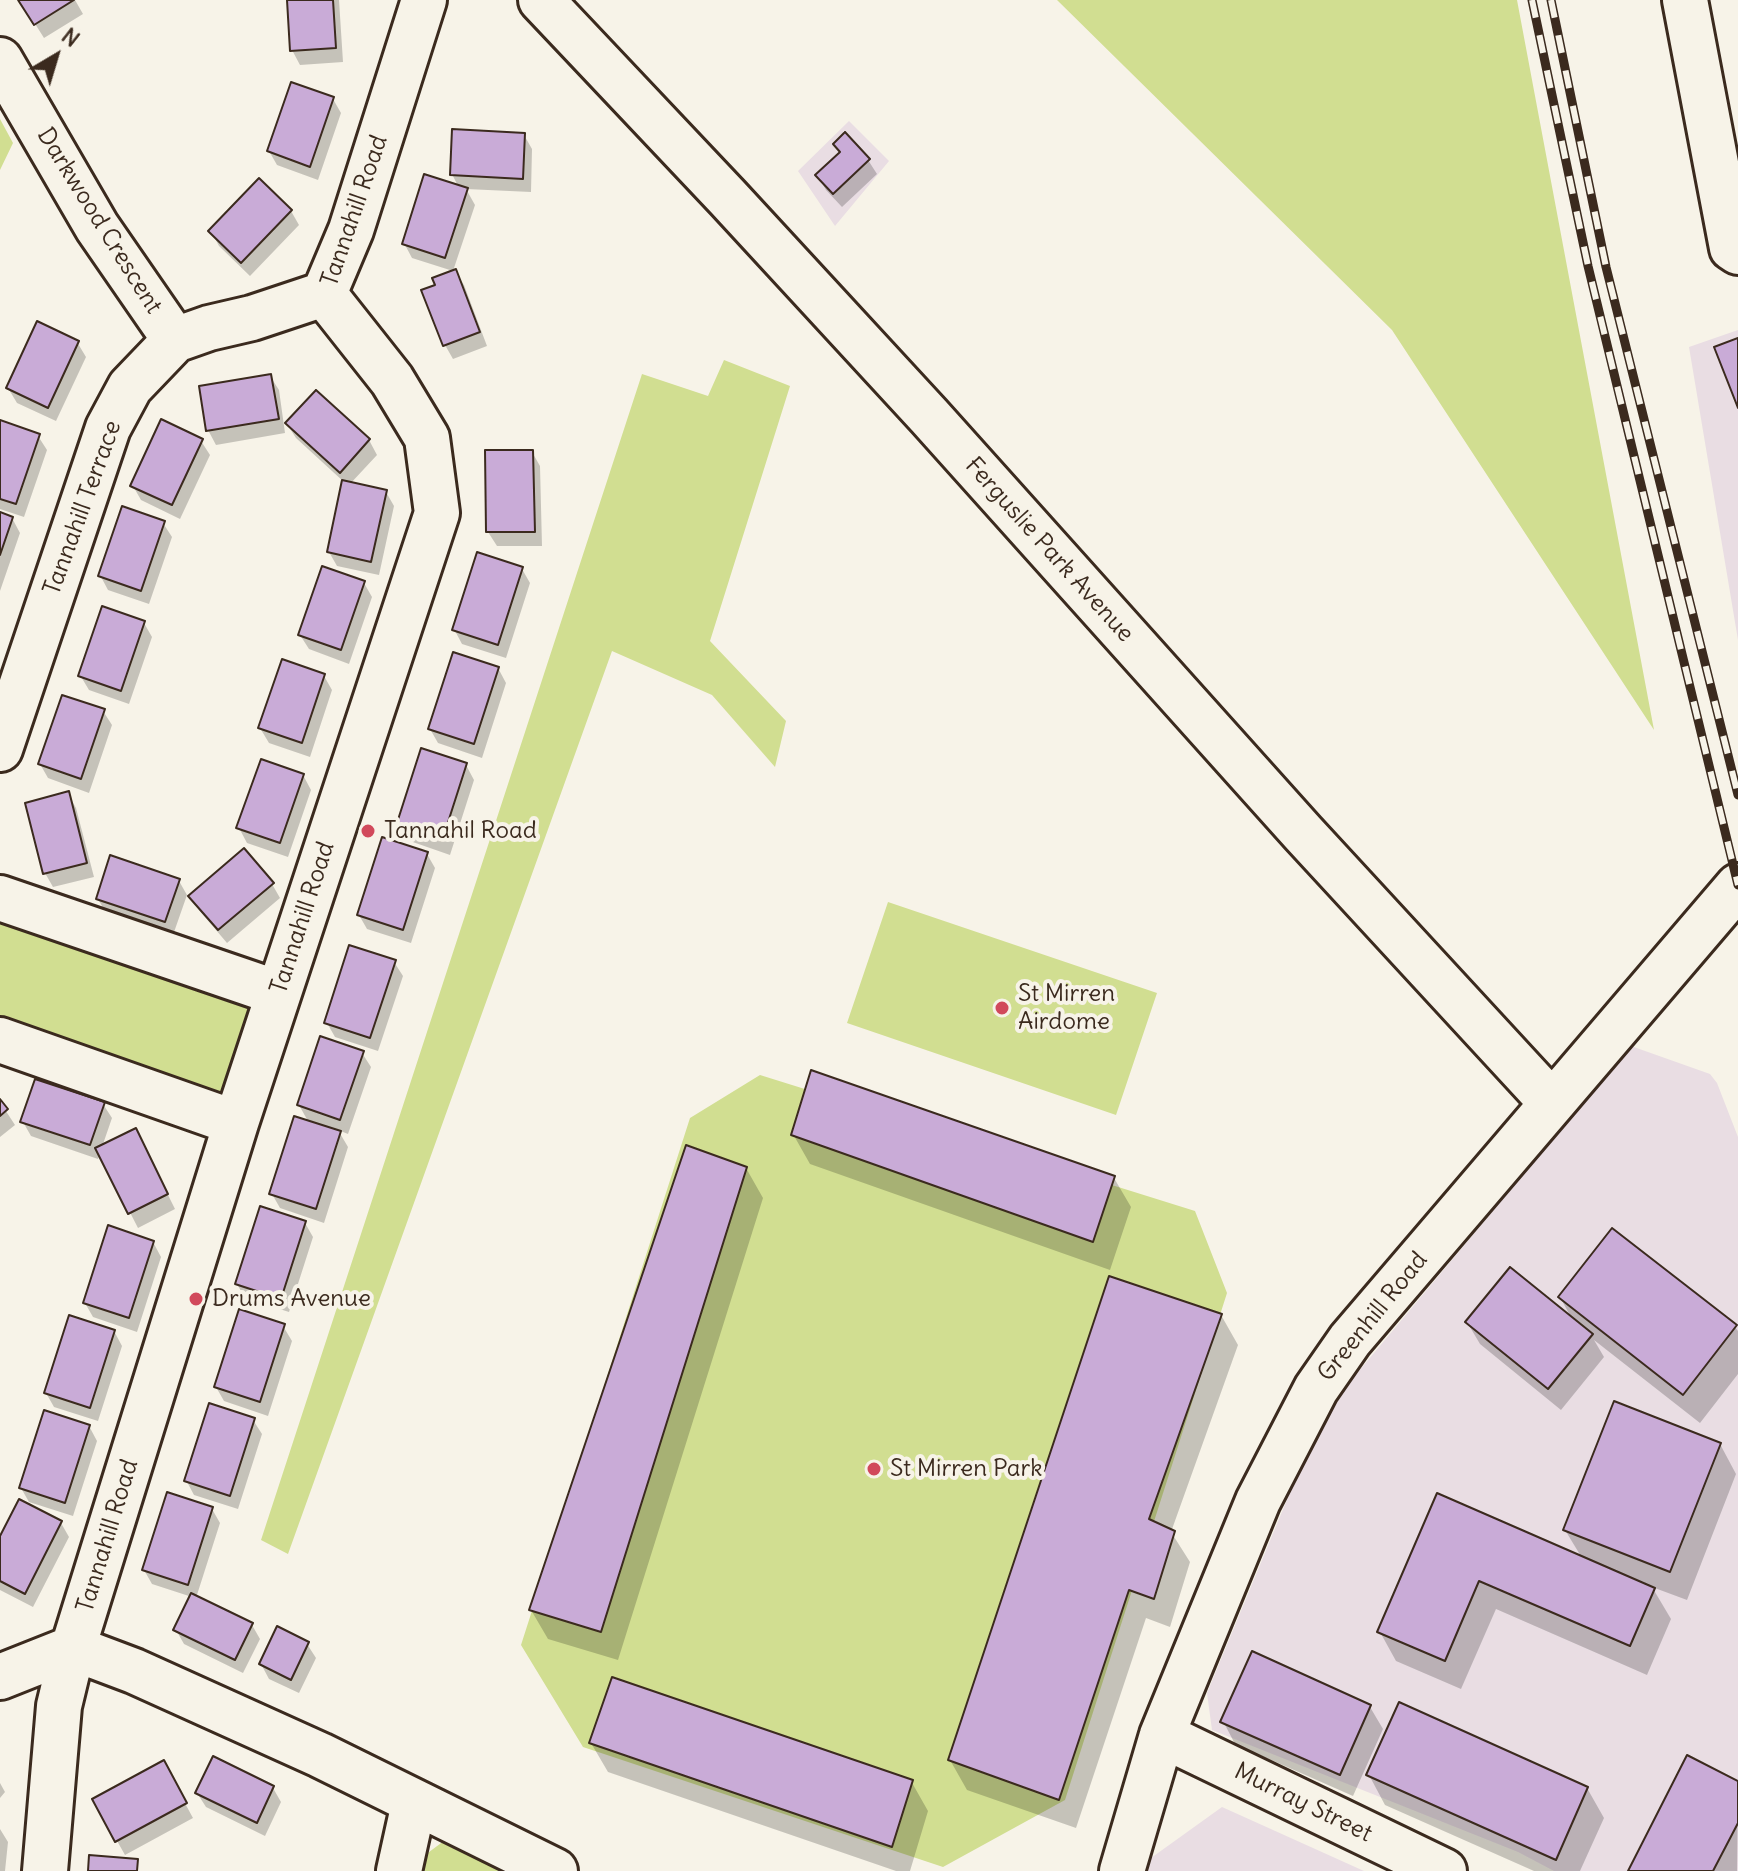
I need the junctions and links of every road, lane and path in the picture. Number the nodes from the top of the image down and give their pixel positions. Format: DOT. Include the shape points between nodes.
graph roads {
  1 [pos="424,0"];
  2 [pos="541,0"];
  3 [pos="1685,0"];
  4 [pos="0,60"];
  5 [pos="1738,252"];
  6 [pos="324,294"];
  7 [pos="175,340"];
  8 [pos="0,749"];
  9 [pos="1738,886"];
  10 [pos="0,898"];
  11 [pos="278,993"];
  12 [pos="0,1040"];
  13 [pos="1552,1103"];
  14 [pos="236,1123"];
  15 [pos="73,1648"];
  16 [pos="0,1677"];
  17 [pos="1162,1735"];
  18 [pos="414,1803"];
  19 [pos="45,1871"];
  20 [pos="399,1871"];
  21 [pos="555,1871"];
  22 [pos="1122,1871"];
  23 [pos="1444,1871"];
  1 -- 6 [label="street, Tannahill Road" via="351,230"];
  2 -- 13 [label="street, Ferguslie Park Avenue" via="929,416"];
  3 -- 5 [label="street" via="1732,248"];
  4 -- 7 [label="street, Darkwood Crescent" via="97,227"];
  6 -- 7 [label="street, Tannahill Terrace"];
  6 -- 11 [label="street, Tannahill Road" via="392,380 427,438 437,513"];
  7 -- 8 [label="street, Tannahill Terrace" via="130,387 108,428"];
  9 -- 13 [label="street, Greenhill Road"];
  10 -- 11 [label="street"];
  11 -- 14 [label="street, Tannahill Road"];
  12 -- 14 [label="street"];
  13 -- 17 [label="street, Greenhill Road" via="1350,1340 1316,1389 1258,1501"];
  14 -- 15 [label="street, Tannahill Road"];
  15 -- 16 [label="street"];
  15 -- 18 [label="street" via="320,1755"];
  15 -- 19 [label="street, Tannahill Road" via="59,1706"];
  17 -- 22 [label="street, Greenhill Road"];
  17 -- 23 [label="street, Murray Street"];
  18 -- 20 [label="street"];
  18 -- 21 [label="street"];
}
